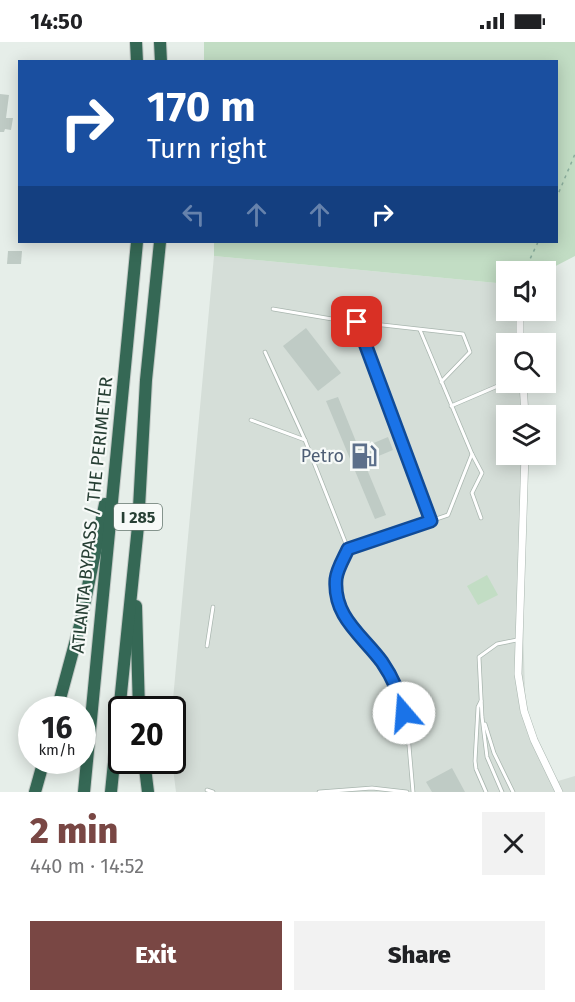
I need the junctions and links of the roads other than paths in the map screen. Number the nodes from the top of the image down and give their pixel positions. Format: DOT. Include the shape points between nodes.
graph roads {
  1 [pos="136,42"];
  2 [pos="159,42"];
  3 [pos="137,60"];
  4 [pos="161,60"];
  5 [pos="137,243"];
  6 [pos="159,243"];
  7 [pos="273,309"];
  8 [pos="357,322"];
  9 [pos="420,330"];
  10 [pos="265,352"];
  11 [pos="441,382"];
  12 [pos="496,387"];
  13 [pos="450,406"];
  14 [pos="251,420"];
  15 [pos="305,440"];
  16 [pos="117,441"];
  17 [pos="472,454"];
  18 [pos="525,465"];
  19 [pos="481,518"];
  20 [pos="431,521"];
  21 [pos="138,526"];
  22 [pos="348,549"];
  23 [pos="213,607"];
  24 [pos="518,639"];
  25 [pos="207,646"];
  26 [pos="61,696"];
  27 [pos="138,696"];
  28 [pos="481,700"];
  29 [pos="482,717"];
  30 [pos="40,774"];
  31 [pos="146,774"];
  32 [pos="207,790"];
  33 [pos="35,792"];
  34 [pos="84,792"];
  35 [pos="111,792"];
  36 [pos="148,792"];
  37 [pos="213,792"];
  38 [pos="319,792"];
  39 [pos="407,792"];
  40 [pos="412,792"];
  41 [pos="486,792"];
  42 [pos="502,792"];
  43 [pos="513,792"];
  44 [pos="560,792"];
  1 -- 3 [label="highway"];
  2 -- 4 [label="highway"];
  5 -- 16 [label="highway, ATLANTA BYPASS / THE PERIMETER / I 285"];
  6 -- 21 [label="highway, I 285"];
  7 -- 8 [label="lane"];
  8 -- 9 [label="lane"];
  8 -- 20 [label="lane"];
  9 -- 11 [label="lane"];
  9 -- 11 [label="lane" via="462,334 470,352"];
  10 -- 15 [label="lane"];
  11 -- 13 [label="lane"];
  12 -- 13 [label="lane"];
  13 -- 17 [label="lane"];
  14 -- 15 [label="lane"];
  15 -- 22 [label="lane"];
  16 -- 26 [label="highway" via="80,625"];
  16 -- 34 [label="highway, ATLANTA BYPASS / THE PERIMETER / I 285"];
  17 -- 19 [label="lane" via="482,473 472,493"];
  17 -- 20 [label="lane" via="448,515"];
  18 -- 24 [label="street"];
  20 -- 22 [label="lane"];
  21 -- 27 [label="highway"];
  21 -- 35 [label="highway, I 285"];
  22 -- 40 [label="lane" via="336,577 337,601 353,630 382,662 400,693 408,734"];
  23 -- 25 [label="lane"];
  24 -- 28 [label="lane" via="497,644 479,657"];
  24 -- 44 [label="street" via="524,711"];
  28 -- 29 [label="lane"];
  28 -- 41 [label="lane" via="475,761"];
  29 -- 42 [label="lane" via="487,758"];
  29 -- 43 [label="lane"];
  30 -- 33 [label="highway"];
  31 -- 36 [label="highway"];
  32 -- 37 [label="lane"];
  38 -- 39 [label="lane" via="372,788"];
}
